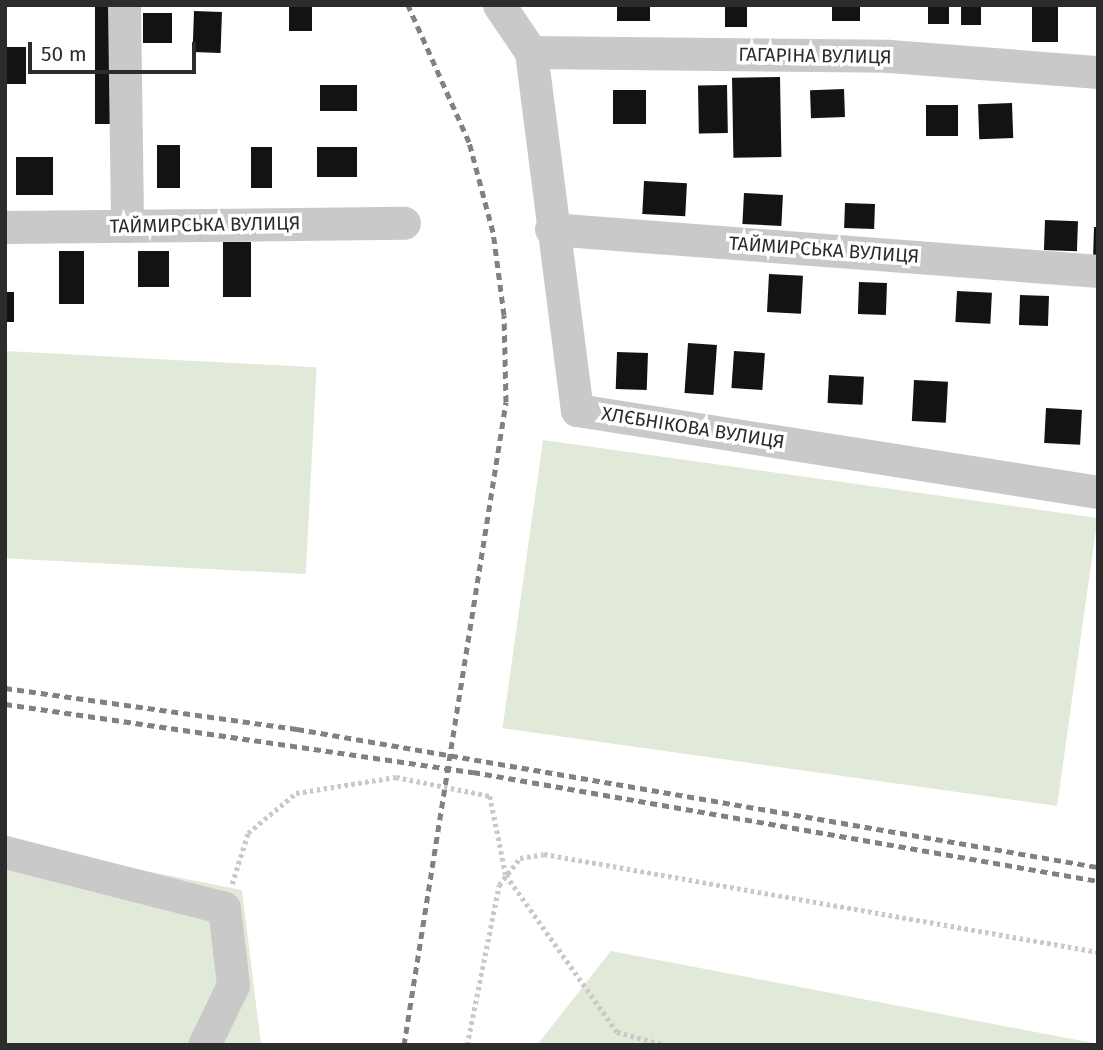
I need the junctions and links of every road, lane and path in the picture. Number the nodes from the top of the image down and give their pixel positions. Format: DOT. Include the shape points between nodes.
graph roads {
  1 [pos="124,5"];
  2 [pos="499,5"];
  3 [pos="531,52"];
  4 [pos="1098,72"];
  5 [pos="404,223"];
  6 [pos="127,226"];
  7 [pos="5,227"];
  8 [pos="551,229"];
  9 [pos="1098,271"];
  10 [pos="1098,492"];
  11 [pos="5,852"];
  12 [pos="225,908"];
  13 [pos="1098,952"];
  14 [pos="204,1045"];
  15 [pos="467,1045"];
  16 [pos="666,1045"];
  1 -- 6 [label="street"];
  2 -- 3 [label="street, ХЛЄБНІКОВА ВУЛИЦЯ"];
  3 -- 4 [label="street, ГАГАРІНА ВУЛИЦЯ" via="889,56"];
  3 -- 8 [label="street, ХЛЄБНІКОВА ВУЛИЦЯ"];
  5 -- 6 [label="street, ТАЙМИРСЬКА ВУЛИЦЯ"];
  6 -- 7 [label="street, ТАЙМИРСЬКА ВУЛИЦЯ"];
  8 -- 9 [label="street, ТАЙМИРСЬКА ВУЛИЦЯ"];
  8 -- 10 [label="street, ХЛЄБНІКОВА ВУЛИЦЯ" via="577,410"];
  11 -- 12 [label="street"];
  12 -- 14 [label="street" via="233,985"];
  12 -- 16 [label="path" via="248,833 296,793 396,777 490,796 514,886 617,1032"];
  13 -- 15 [label="path" via="544,854 520,858 499,885"];
}
